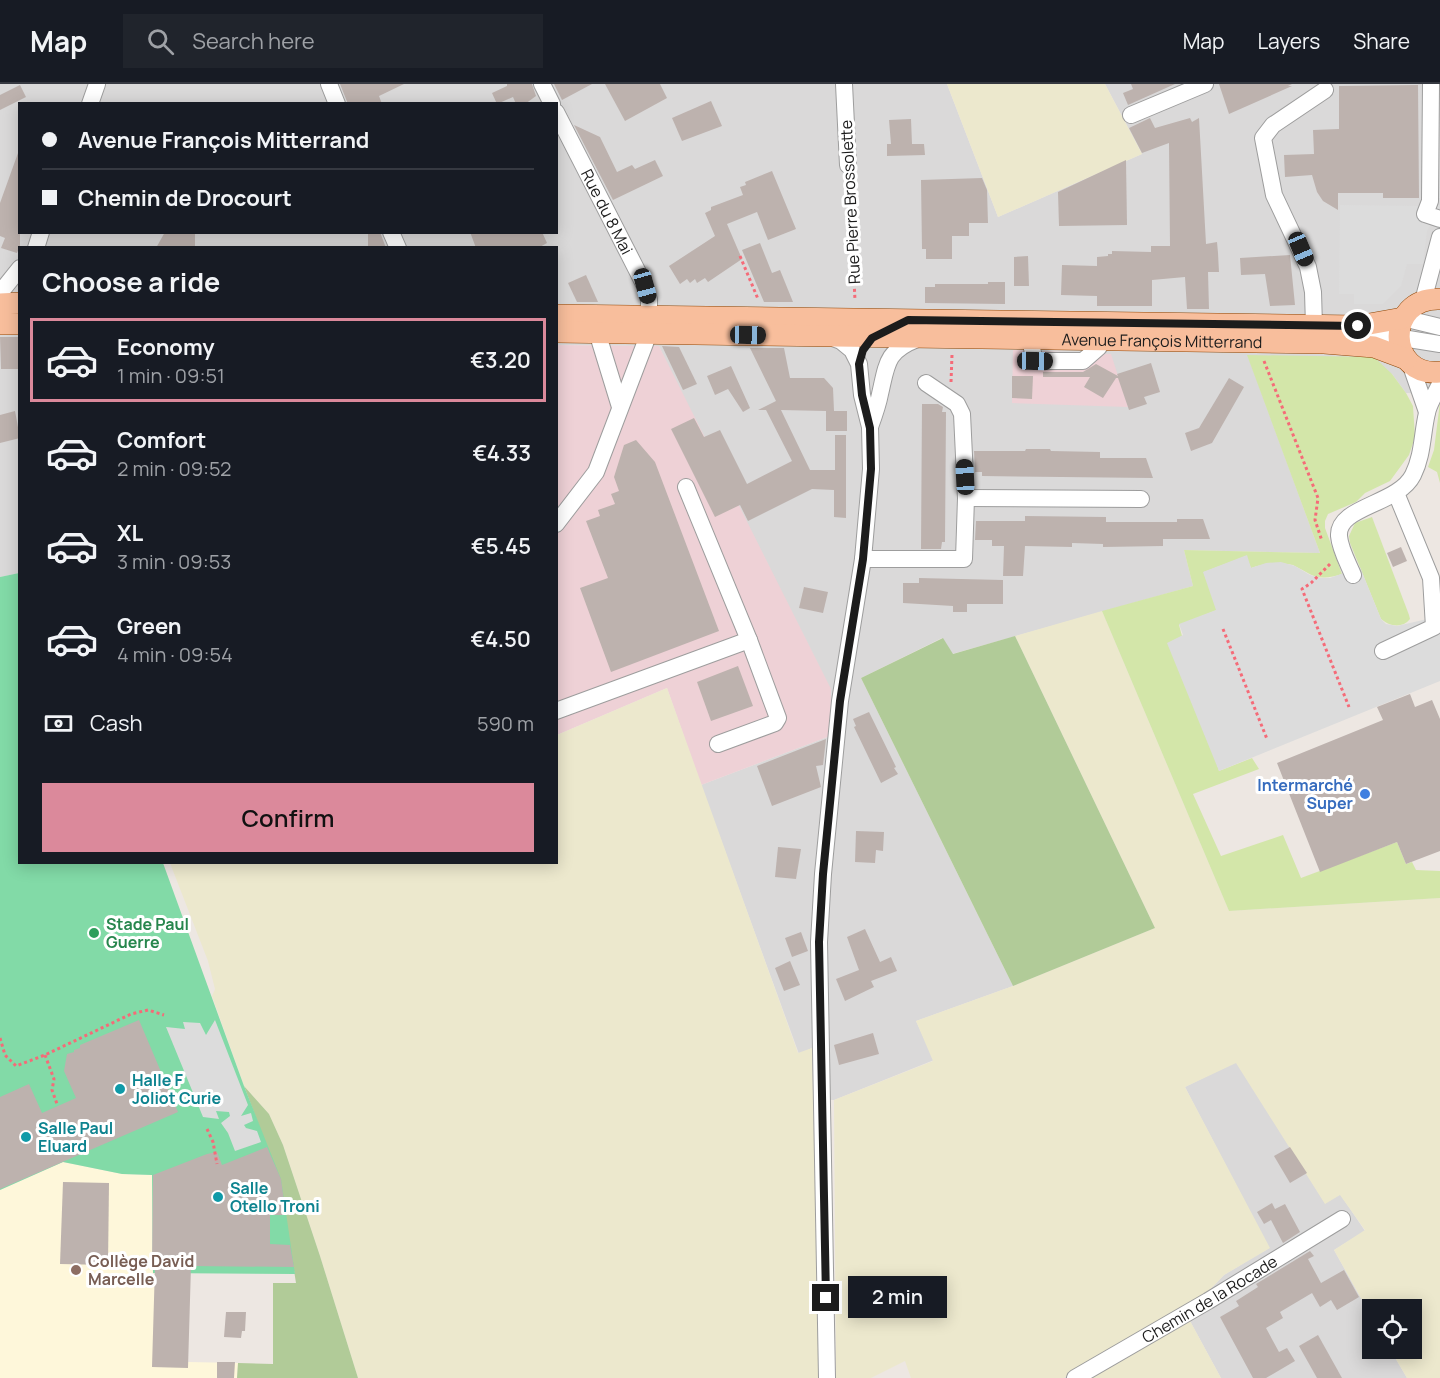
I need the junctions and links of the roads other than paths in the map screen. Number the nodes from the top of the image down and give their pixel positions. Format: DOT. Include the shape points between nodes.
graph roads {
  1 [pos="97,84"];
  2 [pos="329,84"];
  3 [pos="542,84"];
  4 [pos="844,84"];
  5 [pos="1205,84"];
  6 [pos="1431,84"];
  7 [pos="1325,90"];
  8 [pos="91,102"];
  9 [pos="336,102"];
  10 [pos="551,102"];
  11 [pos="1131,115"];
  12 [pos="558,116"];
  13 [pos="848,165"];
  14 [pos="1433,217"];
  15 [pos="1440,237"];
  16 [pos="18,270"];
  17 [pos="0,292"];
  18 [pos="1431,300"];
  19 [pos="18,306"];
  20 [pos="558,315"];
  21 [pos="9,319"];
  22 [pos="649,324"];
  23 [pos="1314,326"];
  24 [pos="1401,327"];
  25 [pos="1440,327"];
  26 [pos="913,329"];
  27 [pos="558,332"];
  28 [pos="597,332"];
  29 [pos="830,337"];
  30 [pos="872,338"];
  31 [pos="974,339"];
  32 [pos="1440,344"];
  33 [pos="1408,361"];
  34 [pos="859,364"];
  35 [pos="886,365"];
  36 [pos="1440,372"];
  37 [pos="926,382"];
  38 [pos="1440,384"];
  39 [pos="620,407"];
  40 [pos="1427,412"];
  41 [pos="870,428"];
  42 [pos="686,488"];
  43 [pos="1396,493"];
  44 [pos="966,498"];
  45 [pos="1141,499"];
  46 [pos="558,521"];
  47 [pos="863,559"];
  48 [pos="1353,575"];
  49 [pos="749,640"];
  50 [pos="1383,651"];
  51 [pos="558,710"];
  52 [pos="718,744"];
  53 [pos="1342,1219"];
  54 [pos="828,1378"];
  55 [pos="1075,1378"];
  1 -- 8 [label="street"];
  2 -- 9 [label="street"];
  3 -- 10 [label="street"];
  4 -- 13 [label="street, Rue Pierre Brossolette"];
  5 -- 11 [label="street"];
  6 -- 14 [label="street"];
  7 -- 23 [label="street" via="1273,125 1263,138 1274,195 1308,267"];
  12 -- 22 [label="street, Rue du 8 Mai" via="645,286"];
  15 -- 18 [label="street" via="1430,282"];
  16 -- 17 [label="street"];
  18 -- 24 [label="main road" via="1408,311"];
  19 -- 21 [label="main road"];
  20 -- 22 [label="main road, Avenue François Mitterrand"];
  22 -- 26 [label="main road, Avenue François Mitterrand" via="855,320"];
  22 -- 28 [label="main road, Avenue François Mitterrand"];
  22 -- 29 [label="main road, Avenue François Mitterrand"];
  22 -- 39 [label="street"];
  23 -- 24 [label="main road, Avenue François Mitterrand"];
  23 -- 26 [label="main road, Avenue François Mitterrand"];
  24 -- 25 [label="street"];
  24 -- 31 [label="street" via="1384,334 992,331"];
  24 -- 32 [label="street"];
  24 -- 33 [label="main road" via="1402,352"];
  26 -- 30 [label="main road, Avenue François Mitterrand"];
  26 -- 31 [label="main road, Avenue François Mitterrand"];
  26 -- 35 [label="street"];
  27 -- 28 [label="main road, Avenue François Mitterrand"];
  28 -- 39 [label="street"];
  29 -- 30 [label="main road, Avenue François Mitterrand"];
  29 -- 34 [label="street" via="852,350"];
  30 -- 34 [label="street"];
  30 -- 35 [label="street"];
  31 -- 33 [label="main road, Avenue François Mitterrand" via="1361,345"];
  33 -- 36 [label="main road, Avenue François Mitterrand" via="1427,372"];
  33 -- 40 [label="street"];
  34 -- 41 [label="street"];
  35 -- 41 [label="street"];
  37 -- 44 [label="street" via="957,404 962,414"];
  38 -- 40 [label="street"];
  39 -- 46 [label="street" via="596,472"];
  40 -- 43 [label="street" via="1413,477"];
  41 -- 47 [label="street" via="871,469"];
  42 -- 49 [label="street"];
  43 -- 48 [label="street" via="1342,522 1340,541"];
  43 -- 50 [label="street" via="1431,578 1434,627"];
  44 -- 45 [label="street"];
  44 -- 47 [label="street" via="964,559"];
  47 -- 54 [label="street" via="840,701 820,931"];
  49 -- 51 [label="street"];
  49 -- 52 [label="street" via="778,718 775,723"];
  53 -- 55 [label="street, Chemin de la Rocade"];
}
